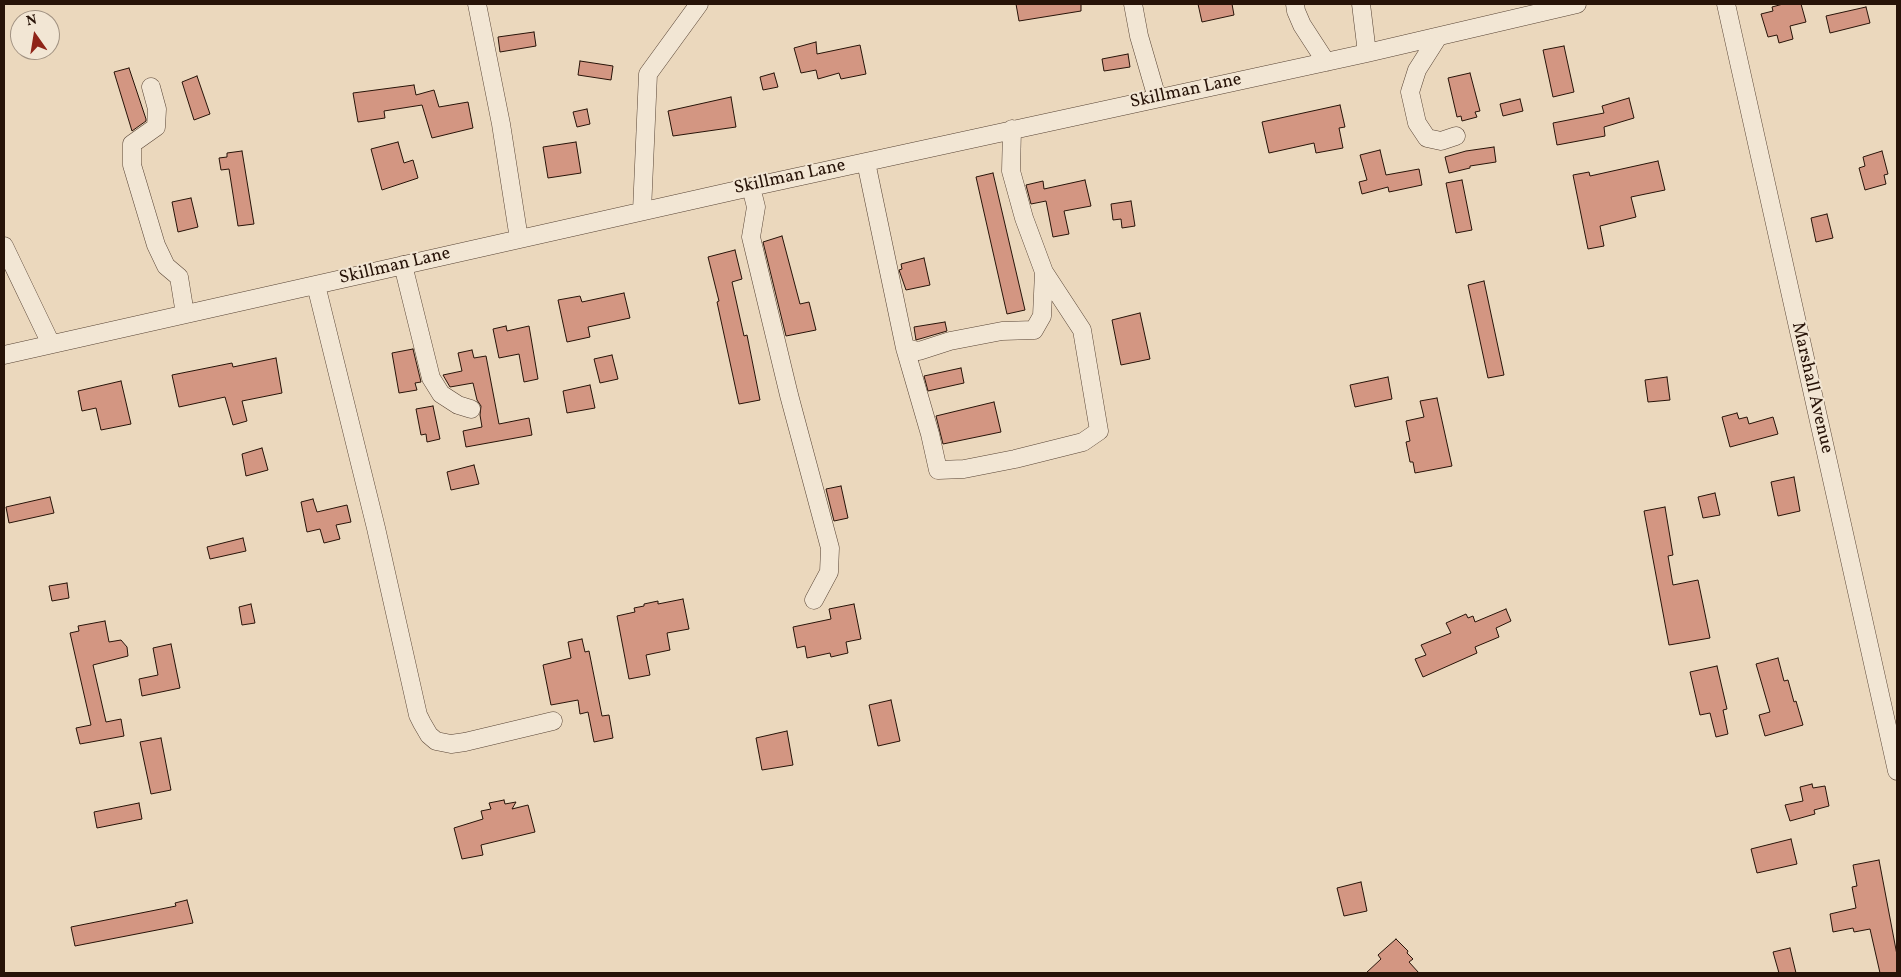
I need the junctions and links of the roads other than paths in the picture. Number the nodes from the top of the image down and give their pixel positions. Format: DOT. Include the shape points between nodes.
graph roads {
  1 [pos="477,4"];
  2 [pos="699,4"];
  3 [pos="1133,4"];
  4 [pos="1295,4"];
  5 [pos="1361,4"];
  6 [pos="1577,4"];
  7 [pos="1726,4"];
  8 [pos="1438,36"];
  9 [pos="1367,53"];
  10 [pos="1326,62"];
  11 [pos="151,87"];
  12 [pos="1157,98"];
  13 [pos="1012,129"];
  14 [pos="1456,136"];
  15 [pos="866,162"];
  16 [pos="751,187"];
  17 [pos="642,211"];
  18 [pos="519,239"];
  19 [pos="4,246"];
  20 [pos="403,265"];
  21 [pos="1044,272"];
  22 [pos="316,285"];
  23 [pos="186,314"];
  24 [pos="51,344"];
  25 [pos="905,348"];
  26 [pos="4,355"];
  27 [pos="471,409"];
  28 [pos="814,600"];
  29 [pos="1891,716"];
  30 [pos="553,722"];
  31 [pos="1897,771"];
  1 -- 18 [label="street" via="501,124"];
  2 -- 17 [label="street" via="648,74"];
  3 -- 12 [label="street"];
  4 -- 10 [label="street" via="1302,25"];
  5 -- 9 [label="street"];
  6 -- 8 [label="street, Skillman Lane"];
  7 -- 29 [label="street, Marshall Avenue"];
  8 -- 9 [label="street, Skillman Lane"];
  8 -- 14 [label="street" via="1417,70 1410,92 1416,123 1427,138 1441,141"];
  9 -- 10 [label="street, Skillman Lane"];
  10 -- 12 [label="street, Skillman Lane"];
  11 -- 23 [label="street" via="157,109 156,127 132,144 132,165 156,245 166,266 179,277"];
  12 -- 13 [label="street, Skillman Lane"];
  13 -- 15 [label="street, Skillman Lane"];
  13 -- 21 [label="street" via="1011,171"];
  15 -- 16 [label="street, Skillman Lane"];
  15 -- 25 [label="street"];
  16 -- 17 [label="street, Skillman Lane"];
  16 -- 28 [label="street" via="756,207 751,237 830,548 830,572"];
  17 -- 18 [label="street, Skillman Lane"];
  18 -- 20 [label="street, Skillman Lane"];
  19 -- 24 [label="street"];
  20 -- 22 [label="street, Skillman Lane"];
  20 -- 27 [label="street" via="431,378 441,394"];
  21 -- 25 [label="street" via="1042,316 1034,330 1002,331 918,351"];
  21 -- 25 [label="street" via="1082,330 1099,431 1083,442 964,469 938,470"];
  22 -- 23 [label="street, Skillman Lane"];
  22 -- 30 [label="street" via="422,723 436,741 451,744"];
  23 -- 24 [label="street, Skillman Lane"];
  24 -- 26 [label="street, Skillman Lane"];
  29 -- 31 [label="street, Marshall Avenue"];
}
